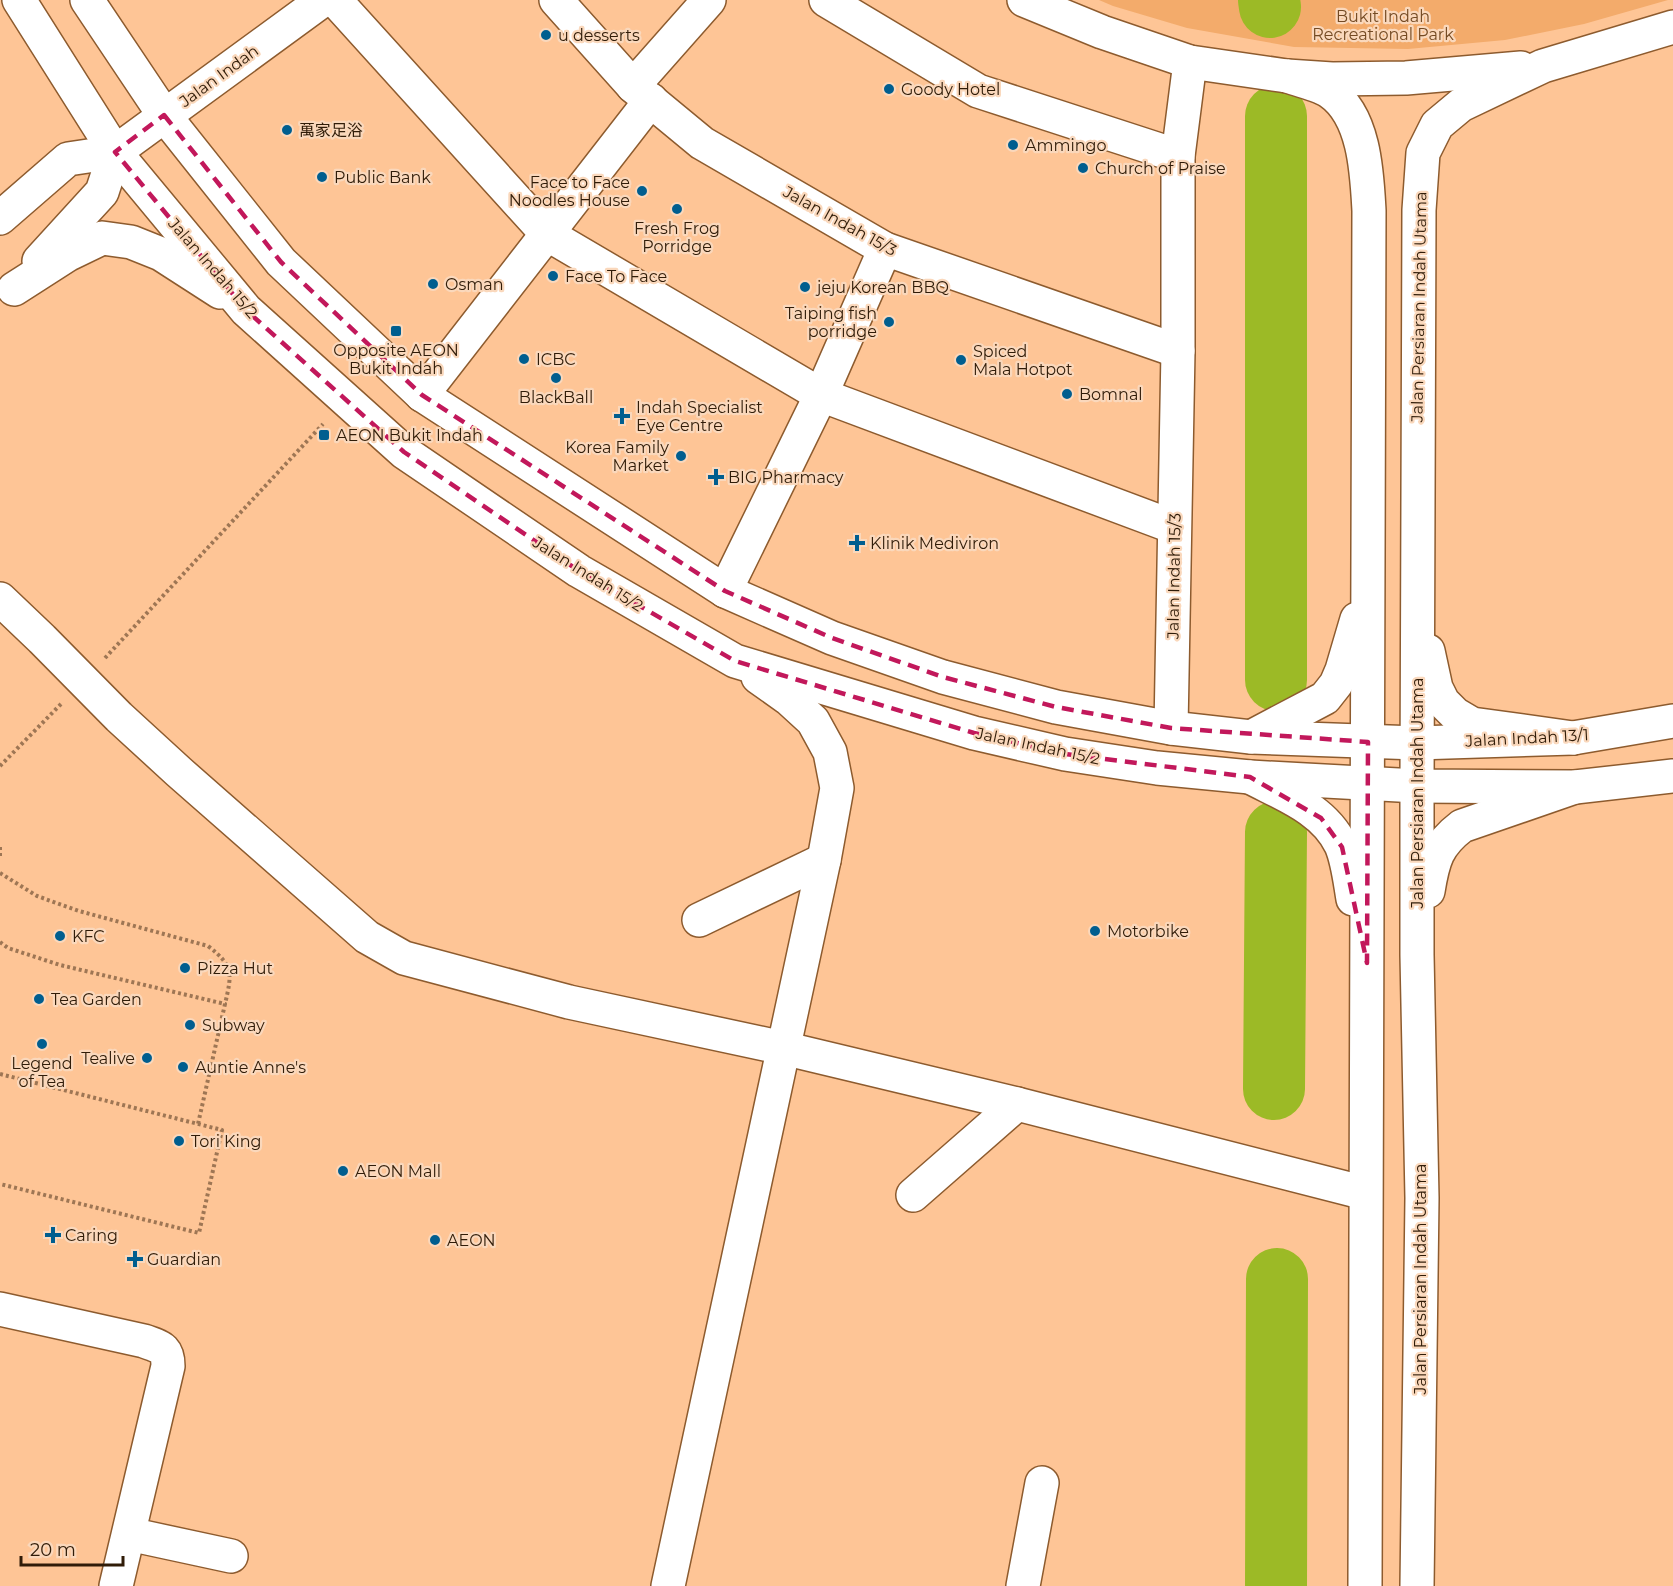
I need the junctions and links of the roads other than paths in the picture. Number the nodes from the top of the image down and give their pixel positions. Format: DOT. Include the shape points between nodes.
graph roads {
  1 [pos="18,0"];
  2 [pos="87,0"];
  3 [pos="324,0"];
  4 [pos="335,0"];
  5 [pos="556,0"];
  6 [pos="709,0"];
  7 [pos="826,0"];
  8 [pos="1024,0"];
  9 [pos="1673,27"];
  10 [pos="1190,62"];
  11 [pos="1543,66"];
  12 [pos="1287,76"];
  13 [pos="642,93"];
  14 [pos="164,115"];
  15 [pos="115,152"];
  16 [pos="1178,156"];
  17 [pos="0,218"];
  18 [pos="547,234"];
  19 [pos="885,249"];
  20 [pos="7,297"];
  21 [pos="246,310"];
  22 [pos="1178,351"];
  23 [pos="422,395"];
  24 [pos="821,395"];
  25 [pos="1174,527"];
  26 [pos="1368,580"];
  27 [pos="1417,584"];
  28 [pos="725,591"];
  29 [pos="0,599"];
  30 [pos="735,662"];
  31 [pos="1673,721"];
  32 [pos="1171,728"];
  33 [pos="1251,737"];
  34 [pos="1573,738"];
  35 [pos="1368,742"];
  36 [pos="1417,743"];
  37 [pos="1673,776"];
  38 [pos="1250,777"];
  39 [pos="1367,783"];
  40 [pos="1417,786"];
  41 [pos="1575,787"];
  42 [pos="824,860"];
  43 [pos="699,920"];
  44 [pos="1417,956"];
  45 [pos="1366,963"];
  46 [pos="783,1048"];
  47 [pos="1017,1104"];
  48 [pos="1365,1193"];
  49 [pos="913,1195"];
  50 [pos="0,1310"];
  51 [pos="1042,1483"];
  52 [pos="129,1534"];
  53 [pos="231,1556"];
  54 [pos="116,1586"];
  55 [pos="668,1586"];
  56 [pos="1023,1586"];
  57 [pos="1365,1586"];
  58 [pos="1417,1586"];
  1 -- 15 [label="street, Jalan Indah 15/2"];
  2 -- 14 [label="street"];
  3 -- 14 [label="street, Jalan Indah"];
  4 -- 18 [label="street"];
  5 -- 13 [label="street, Jalan Indah 15/3"];
  6 -- 13 [label="street"];
  7 -- 16 [label="street" via="978,91"];
  8 -- 10 [label="street, Jalan Persiaran Indah Utama"];
  9 -- 11 [label="street, Jalan Persiaran Indah Utama"];
  10 -- 12 [label="street, Jalan Persiaran Indah Utama"];
  10 -- 16 [label="street, Jalan Indah 15/3"];
  11 -- 12 [label="street, Jalan Persiaran Indah Utama" via="1406,78"];
  11 -- 27 [label="street, Jalan Persiaran Indah Utama" via="1461,105 1437,124 1423,153 1419,210"];
  12 -- 26 [label="street, Jalan Persiaran Indah Utama" via="1330,92 1348,111 1366,164"];
  13 -- 18 [label="street"];
  13 -- 19 [label="street, Jalan Indah 15/3" via="702,143"];
  14 -- 15 [label="street, Jalan Indah"];
  14 -- 23 [label="street" via="281,262"];
  15 -- 17 [label="street" via="68,159"];
  15 -- 20 [label="street" via="102,192"];
  15 -- 21 [label="street, Jalan Indah 15/2"];
  16 -- 22 [label="street, Jalan Indah 15/3"];
  18 -- 23 [label="street"];
  18 -- 24 [label="street"];
  19 -- 22 [label="street, Jalan Indah 15/3"];
  19 -- 24 [label="street"];
  20 -- 21 [label="street" via="67,255 102,238 131,242 160,254"];
  21 -- 30 [label="street, Jalan Indah 15/2" via="404,452 579,571"];
  22 -- 25 [label="street, Jalan Indah 15/3"];
  23 -- 28 [label="street"];
  24 -- 25 [label="street"];
  24 -- 28 [label="street"];
  25 -- 32 [label="street, Jalan Indah 15/3"];
  26 -- 33 [label="street" via="1336,684 1325,698"];
  26 -- 35 [label="street, Jalan Persiaran Indah Utama"];
  27 -- 34 [label="street" via="1436,688 1455,714 1472,724"];
  27 -- 36 [label="street, Jalan Persiaran Indah Utama"];
  28 -- 32 [label="street" via="832,638 943,677 1056,707"];
  29 -- 46 [label="street" via="136,733 367,938 404,958 568,1002"];
  30 -- 38 [label="street, Jalan Indah 15/2" via="974,733 1065,754"];
  30 -- 42 [label="street" via="789,699 813,721 830,752 837,788"];
  31 -- 34 [label="street, Jalan Indah 13/1"];
  32 -- 33 [label="street"];
  33 -- 35 [label="street"];
  34 -- 36 [label="street, Jalan Indah 13/1"];
  35 -- 36 [label="street, Jalan Indah 13/1"];
  35 -- 39 [label="street, Jalan Persiaran Indah Utama"];
  36 -- 40 [label="street, Jalan Persiaran Indah Utama"];
  37 -- 41 [label="street"];
  38 -- 39 [label="street, Jalan Indah 15/2"];
  38 -- 45 [label="street" via="1303,805 1334,832 1342,847"];
  39 -- 40 [label="street, Jalan Indah 15/2"];
  39 -- 45 [label="street, Jalan Persiaran Indah Utama"];
  40 -- 41 [label="street"];
  40 -- 44 [label="street, Jalan Persiaran Indah Utama"];
  41 -- 44 [label="street" via="1462,826 1450,835 1432,866"];
  42 -- 43 [label="street"];
  42 -- 46 [label="street"];
  44 -- 58 [label="street, Jalan Persiaran Indah Utama" via="1422,1198"];
  45 -- 48 [label="street, Jalan Persiaran Indah Utama"];
  46 -- 47 [label="street"];
  46 -- 55 [label="street"];
  47 -- 48 [label="street"];
  47 -- 49 [label="street"];
  48 -- 57 [label="street, Jalan Persiaran Indah Utama"];
  50 -- 52 [label="street" via="144,1341 162,1347 168,1356"];
  51 -- 56 [label="street"];
  52 -- 53 [label="street"];
  52 -- 54 [label="street"];
}
